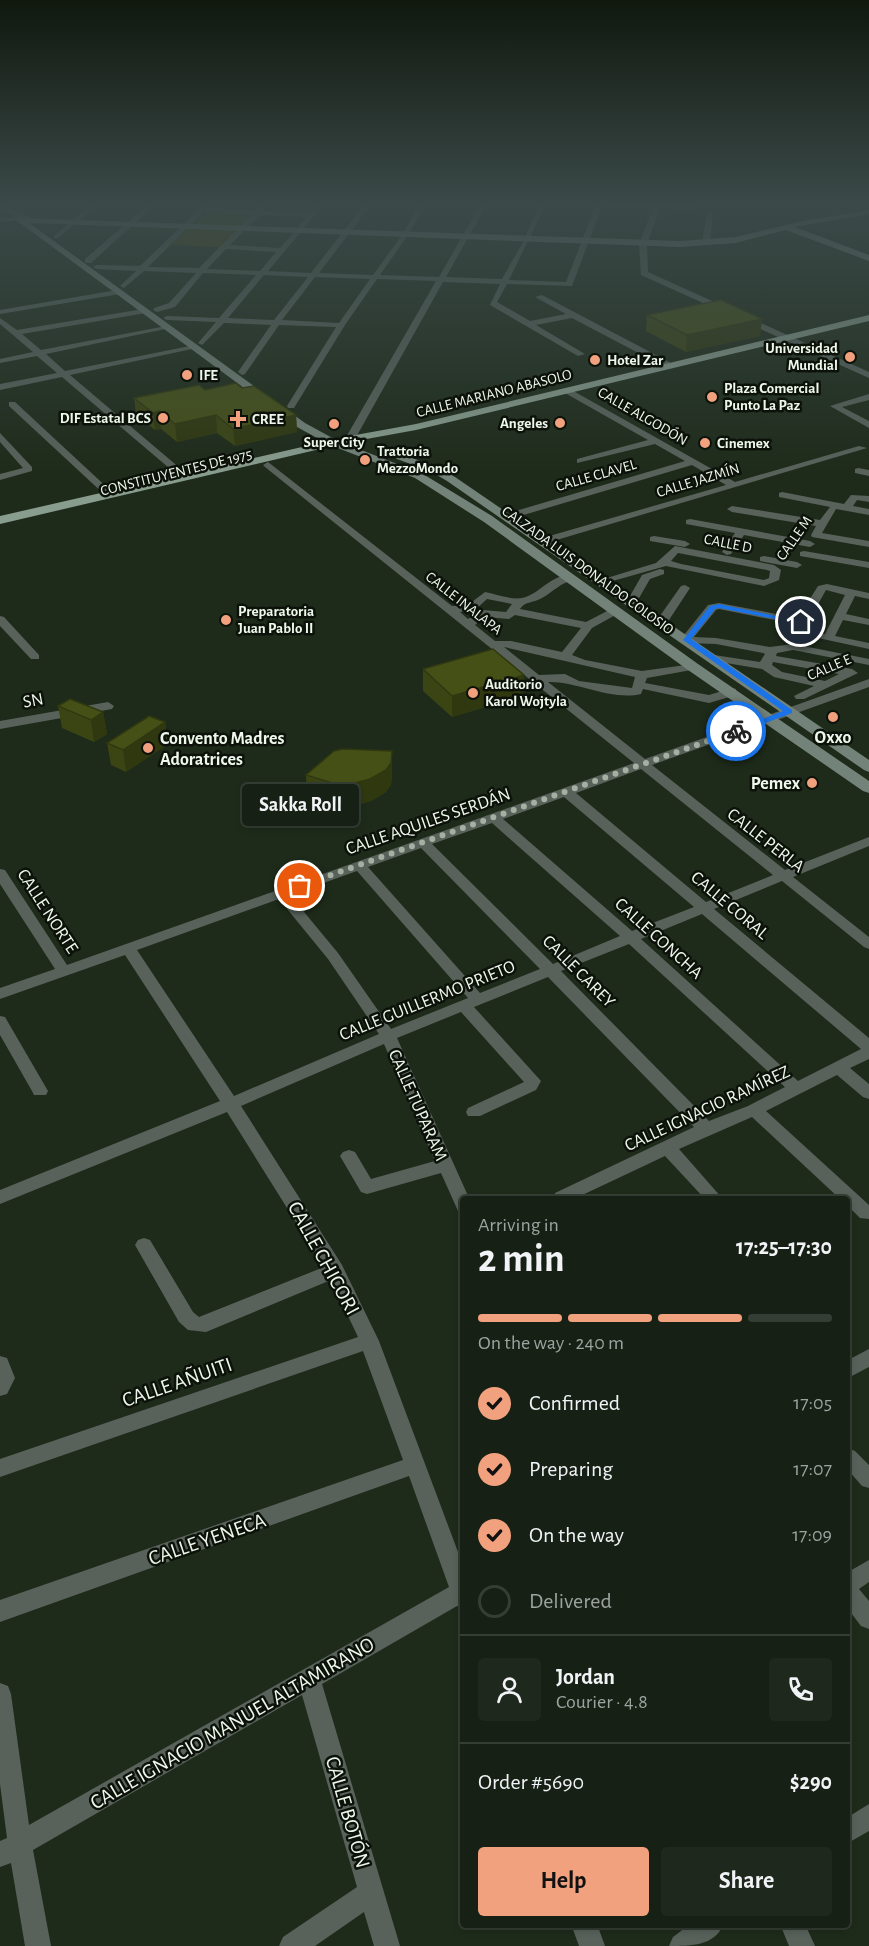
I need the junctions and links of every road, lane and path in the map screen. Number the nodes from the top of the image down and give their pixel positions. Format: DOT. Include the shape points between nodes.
graph roads {
  1 [pos="100,293"];
  2 [pos="124,293"];
  3 [pos="127,293"];
  4 [pos="182,293"];
  5 [pos="245,293"];
  6 [pos="300,293"];
  7 [pos="364,293"];
  8 [pos="432,293"];
  9 [pos="499,293"];
  10 [pos="687,293"];
  11 [pos="539,297"];
  12 [pos="157,310"];
  13 [pos="143,311"];
  14 [pos="0,312"];
  15 [pos="573,315"];
  16 [pos="869,318"];
  17 [pos="0,320"];
  18 [pos="220,320"];
  19 [pos="167,323"];
  20 [pos="276,323"];
  21 [pos="528,324"];
  22 [pos="341,325"];
  23 [pos="16,333"];
  24 [pos="784,338"];
  25 [pos="197,345"];
  26 [pos="40,354"];
  27 [pos="581,354"];
  28 [pos="0,361"];
  29 [pos="670,366"];
  30 [pos="64,374"];
  31 [pos="237,374"];
  32 [pos="869,375"];
  33 [pos="0,387"];
  34 [pos="568,391"];
  35 [pos="869,397"];
  36 [pos="12,404"];
  37 [pos="291,406"];
  38 [pos="278,409"];
  39 [pos="869,425"];
  40 [pos="2,441"];
  41 [pos="656,441"];
  42 [pos="352,442"];
  43 [pos="862,448"];
  44 [pos="580,461"];
  45 [pos="693,462"];
  46 [pos="268,465"];
  47 [pos="858,471"];
  48 [pos="869,473"];
  49 [pos="0,477"];
  50 [pos="185,477"];
  51 [pos="734,485"];
  52 [pos="109,495"];
  53 [pos="782,495"];
  54 [pos="869,499"];
  55 [pos="851,502"];
  56 [pos="732,508"];
  57 [pos="832,510"];
  58 [pos="869,512"];
  59 [pos="506,518"];
  60 [pos="488,519"];
  61 [pos="0,520"];
  62 [pos="690,522"];
  63 [pos="823,524"];
  64 [pos="0,531"];
  65 [pos="741,532"];
  66 [pos="654,539"];
  67 [pos="543,541"];
  68 [pos="810,544"];
  69 [pos="869,544"];
  70 [pos="727,552"];
  71 [pos="665,562"];
  72 [pos="797,565"];
  73 [pos="869,565"];
  74 [pos="678,567"];
  75 [pos="773,575"];
  76 [pos="568,578"];
  77 [pos="602,581"];
  78 [pos="685,588"];
  79 [pos="869,596"];
  80 [pos="847,597"];
  81 [pos="630,603"];
  82 [pos="869,606"];
  83 [pos="516,607"];
  84 [pos="471,608"];
  85 [pos="447,610"];
  86 [pos="615,611"];
  87 [pos="483,613"];
  88 [pos="838,616"];
  89 [pos="0,619"];
  90 [pos="801,622"];
  91 [pos="869,622"];
  92 [pos="661,623"];
  93 [pos="468,625"];
  94 [pos="588,626"];
  95 [pos="829,635"];
  96 [pos="686,640"];
  97 [pos="869,640"];
  98 [pos="492,644"];
  99 [pos="869,646"];
  100 [pos="565,656"];
  101 [pos="35,657"];
  102 [pos="714,658"];
  103 [pos="768,658"];
  104 [pos="869,662"];
  105 [pos="582,663"];
  106 [pos="693,667"];
  107 [pos="869,667"];
  108 [pos="851,673"];
  109 [pos="536,679"];
  110 [pos="744,679"];
  111 [pos="571,681"];
  112 [pos="638,684"];
  113 [pos="824,684"];
  114 [pos="869,684"];
  115 [pos="728,690"];
  116 [pos="800,696"];
  117 [pos="560,699"];
  118 [pos="108,706"];
  119 [pos="789,712"];
  120 [pos="770,719"];
  121 [pos="0,725"];
  122 [pos="641,764"];
  123 [pos="869,767"];
  124 [pos="869,788"];
  125 [pos="567,792"];
  126 [pos="494,818"];
  127 [pos="869,841"];
  128 [pos="423,843"];
  129 [pos="359,864"];
  130 [pos="0,873"];
  131 [pos="781,876"];
  132 [pos="281,893"];
  133 [pos="702,907"];
  134 [pos="631,938"];
  135 [pos="869,944"];
  136 [pos="127,947"];
  137 [pos="63,970"];
  138 [pos="551,972"];
  139 [pos="0,994"];
  140 [pos="471,1003"];
  141 [pos="0,1021"];
  142 [pos="388,1036"];
  143 [pos="869,1047"];
  144 [pos="869,1052"];
  145 [pos="839,1068"];
  146 [pos="796,1088"];
  147 [pos="40,1091"];
  148 [pos="869,1093"];
  149 [pos="230,1104"];
  150 [pos="754,1110"];
  151 [pos="474,1112"];
  152 [pos="706,1129"];
  153 [pos="668,1148"];
  154 [pos="349,1156"];
  155 [pos="445,1165"];
  156 [pos="565,1196"];
  157 [pos="712,1196"];
  158 [pos="847,1196"];
  159 [pos="0,1197"];
  160 [pos="460,1197"];
  161 [pos="850,1199"];
  162 [pos="866,1214"];
  163 [pos="144,1245"];
  164 [pos="336,1270"];
  165 [pos="369,1341"];
  166 [pos="869,1357"];
  167 [pos="0,1364"];
  168 [pos="850,1369"];
  169 [pos="0,1388"];
  170 [pos="850,1459"];
  171 [pos="413,1465"];
  172 [pos="0,1468"];
  173 [pos="869,1479"];
  174 [pos="869,1570"];
  175 [pos="460,1585"];
  176 [pos="850,1585"];
  177 [pos="850,1594"];
  178 [pos="460,1595"];
  179 [pos="0,1611"];
  180 [pos="869,1618"];
  181 [pos="309,1679"];
  182 [pos="0,1694"];
  183 [pos="869,1816"];
  184 [pos="850,1830"];
  185 [pos="10,1850"];
  186 [pos="371,1893"];
  187 [pos="585,1928"];
  188 [pos="707,1928"];
  189 [pos="794,1928"];
  190 [pos="38,1946"];
  191 [pos="292,1946"];
  192 [pos="387,1946"];
  193 [pos="592,1946"];
  194 [pos="682,1946"];
  195 [pos="802,1946"];
  1 -- 14 [label="street"];
  2 -- 13 [label="street"];
  3 -- 12 [label="street"];
  4 -- 12 [label="street" via="172,305"];
  5 -- 18 [label="street"];
  6 -- 20 [label="street"];
  7 -- 22 [label="street"];
  8 -- 42 [label="street"];
  9 -- 21 [label="street" via="493,303"];
  10 -- 24 [label="street"];
  11 -- 15 [label="street"];
  12 -- 13 [label="street"];
  12 -- 19 [label="street"];
  13 -- 19 [label="street"];
  13 -- 23 [label="street"];
  15 -- 21 [label="street"];
  15 -- 29 [label="street"];
  16 -- 24 [label="main road, CALLE MARIANO ABASOLO"];
  17 -- 23 [label="street"];
  18 -- 19 [label="street"];
  18 -- 20 [label="street"];
  18 -- 25 [label="street"];
  19 -- 25 [label="street"];
  19 -- 26 [label="street"];
  20 -- 22 [label="street"];
  20 -- 31 [label="street"];
  21 -- 27 [label="street"];
  22 -- 37 [label="street"];
  23 -- 26 [label="street"];
  24 -- 29 [label="main road, CALLE MARIANO ABASOLO"];
  24 -- 32 [label="street"];
  25 -- 30 [label="street"];
  25 -- 31 [label="street"];
  26 -- 28 [label="street"];
  26 -- 30 [label="street"];
  29 -- 34 [label="main road, CALLE MARIANO ABASOLO"];
  30 -- 33 [label="street"];
  30 -- 50 [label="street"];
  31 -- 37 [label="street"];
  31 -- 38 [label="street"];
  34 -- 41 [label="street, CALLE ALGODÓN"];
  34 -- 42 [label="main road, CALLE MARIANO ABASOLO"];
  35 -- 39 [label="street" via="834,406"];
  36 -- 52 [label="street"];
  37 -- 38 [label="street"];
  37 -- 42 [label="street" via="327,431"];
  38 -- 42 [label="street"];
  40 -- 49 [label="street" via="29,469"];
  41 -- 44 [label="street"];
  41 -- 45 [label="street, CALLE ALGODÓN"];
  42 -- 46 [label="main road, CONSTITUYENTES DE 1975"];
  42 -- 50 [label="main road, CONSTITUYENTES DE 1975"];
  42 -- 59 [label="street, CALZADA LUIS DONALDO COLOSIO" via="436,470"];
  42 -- 60 [label="street, CALZADA LUIS DONALDO COLOSIO" via="419,476"];
  43 -- 51 [label="street, CALLE JAZMÍN"];
  45 -- 51 [label="street, CALLE ALGODÓN"];
  45 -- 59 [label="street, CALLE CLAVEL"];
  46 -- 64 [label="main road, CONSTITUYENTES DE 1975"];
  46 -- 85 [label="street, CALLE INALAPA"];
  47 -- 48 [label="street"];
  50 -- 52 [label="main road, CONSTITUYENTES DE 1975"];
  51 -- 67 [label="street, CALLE JAZMÍN"];
  52 -- 61 [label="main road, CONSTITUYENTES DE 1975"];
  53 -- 55 [label="street"];
  54 -- 55 [label="street"];
  55 -- 58 [label="street"];
  56 -- 63 [label="street"];
  57 -- 63 [label="street, CALLE M"];
  59 -- 60 [label="street"];
  59 -- 67 [label="street, CALZADA LUIS DONALDO COLOSIO"];
  60 -- 76 [label="street, CALZADA LUIS DONALDO COLOSIO"];
  62 -- 65 [label="street"];
  63 -- 68 [label="street, CALLE M"];
  65 -- 68 [label="street"];
  65 -- 70 [label="street"];
  66 -- 70 [label="street"];
  67 -- 77 [label="street, CALZADA LUIS DONALDO COLOSIO"];
  68 -- 69 [label="street"];
  68 -- 72 [label="street, CALLE M"];
  68 -- 73 [label="street"];
  70 -- 72 [label="street"];
  71 -- 74 [label="street"];
  71 -- 75 [label="street, CALLE D" via="675,549"];
  71 -- 77 [label="street"];
  72 -- 75 [label="street, CALLE M" via="792,573"];
  74 -- 75 [label="street"];
  74 -- 81 [label="street" via="646,577"];
  76 -- 83 [label="street"];
  76 -- 86 [label="street, CALZADA LUIS DONALDO COLOSIO"];
  77 -- 81 [label="street, CALZADA LUIS DONALDO COLOSIO"];
  78 -- 92 [label="street"];
  79 -- 80 [label="street"];
  80 -- 82 [label="street"];
  80 -- 88 [label="street"];
  80 -- 90 [label="street" via="822,588"];
  81 -- 86 [label="street"];
  81 -- 92 [label="street, CALZADA LUIS DONALDO COLOSIO"];
  83 -- 84 [label="street" via="485,595"];
  83 -- 87 [label="street" via="506,617"];
  83 -- 94 [label="street"];
  84 -- 85 [label="street"];
  84 -- 87 [label="street"];
  85 -- 93 [label="street, CALLE INALAPA"];
  86 -- 94 [label="street"];
  86 -- 106 [label="street, CALZADA LUIS DONALDO COLOSIO"];
  87 -- 93 [label="street"];
  88 -- 91 [label="street"];
  88 -- 95 [label="street"];
  89 -- 101 [label="street"];
  90 -- 95 [label="street" via="799,631"];
  90 -- 96 [label="street" via="712,607"];
  92 -- 96 [label="street, CALZADA LUIS DONALDO COLOSIO"];
  93 -- 98 [label="street, CALLE INALAPA"];
  94 -- 100 [label="street"];
  95 -- 97 [label="street"];
  95 -- 99 [label="street"];
  96 -- 102 [label="street, CALZADA LUIS DONALDO COLOSIO"];
  96 -- 103 [label="street" via="716,642"];
  98 -- 100 [label="street"];
  98 -- 109 [label="street, CALLE INALAPA"];
  100 -- 105 [label="street"];
  102 -- 103 [label="street"];
  102 -- 110 [label="street, CALZADA LUIS DONALDO COLOSIO"];
  103 -- 104 [label="street" via="793,647"];
  103 -- 108 [label="street"];
  103 -- 113 [label="street" via="778,675"];
  105 -- 111 [label="street" via="572,667"];
  105 -- 112 [label="street"];
  106 -- 112 [label="street"];
  106 -- 115 [label="street, CALZADA LUIS DONALDO COLOSIO"];
  107 -- 108 [label="street, CALLE E"];
  108 -- 113 [label="street, CALLE E"];
  109 -- 111 [label="street"];
  109 -- 117 [label="street, CALLE INALAPA"];
  110 -- 115 [label="street"];
  110 -- 119 [label="street, CALZADA LUIS DONALDO COLOSIO"];
  111 -- 112 [label="street"];
  111 -- 117 [label="street"];
  112 -- 115 [label="street" via="709,699"];
  113 -- 116 [label="street, CALLE E"];
  114 -- 119 [label="street, CALLE AQUILES SERDÁN"];
  115 -- 120 [label="street, CALZADA LUIS DONALDO COLOSIO"];
  117 -- 122 [label="street, CALLE INALAPA"];
  118 -- 121 [label="street, SN"];
  119 -- 120 [label="street, CALLE AQUILES SERDÁN"];
  119 -- 123 [label="street, CALZADA LUIS DONALDO COLOSIO"];
  120 -- 122 [label="street, CALLE AQUILES SERDÁN"];
  120 -- 124 [label="street, CALZADA LUIS DONALDO COLOSIO"];
  122 -- 125 [label="street, CALLE AQUILES SERDÁN"];
  122 -- 131 [label="street, CALLE PERLA"];
  125 -- 126 [label="street, CALLE AQUILES SERDÁN"];
  125 -- 133 [label="street, CALLE CORAL"];
  126 -- 128 [label="street, CALLE AQUILES SERDÁN"];
  126 -- 134 [label="street, CALLE CONCHA"];
  127 -- 131 [label="street, CALLE GUILLERMO PRIETO"];
  128 -- 129 [label="street, CALLE AQUILES SERDÁN"];
  128 -- 138 [label="street, CALLE CAREY"];
  129 -- 132 [label="street, CALLE AQUILES SERDÁN"];
  129 -- 140 [label="street"];
  130 -- 137 [label="street, CALLE NORTE"];
  131 -- 133 [label="street, CALLE GUILLERMO PRIETO"];
  131 -- 135 [label="street, CALLE PERLA"];
  132 -- 136 [label="street, CALLE AQUILES SERDÁN"];
  132 -- 142 [label="street, CALLE TUPARAM" via="333,956"];
  133 -- 134 [label="street, CALLE GUILLERMO PRIETO"];
  133 -- 143 [label="street, CALLE CORAL"];
  134 -- 138 [label="street, CALLE GUILLERMO PRIETO"];
  134 -- 146 [label="street, CALLE CONCHA"];
  136 -- 137 [label="street, CALLE AQUILES SERDÁN"];
  136 -- 149 [label="street, CALLE CHICORI"];
  137 -- 139 [label="street, CALLE AQUILES SERDÁN"];
  138 -- 140 [label="street, CALLE GUILLERMO PRIETO"];
  138 -- 152 [label="street, CALLE CAREY"];
  140 -- 142 [label="street, CALLE GUILLERMO PRIETO"];
  140 -- 151 [label="street" via="533,1081 530,1086"];
  141 -- 147 [label="street"];
  142 -- 149 [label="street, CALLE GUILLERMO PRIETO"];
  142 -- 155 [label="street, CALLE TUPARAM"];
  144 -- 145 [label="street, CALLE IGNACIO RAMÍREZ"];
  145 -- 146 [label="street, CALLE IGNACIO RAMÍREZ"];
  145 -- 148 [label="street"];
  146 -- 150 [label="street, CALLE IGNACIO RAMÍREZ"];
  149 -- 159 [label="street, CALLE GUILLERMO PRIETO"];
  149 -- 164 [label="street, CALLE CHICORI"];
  150 -- 152 [label="street, CALLE IGNACIO RAMÍREZ"];
  150 -- 158 [label="street"];
  152 -- 153 [label="street, CALLE IGNACIO RAMÍREZ"];
  153 -- 156 [label="street, CALLE IGNACIO RAMÍREZ"];
  153 -- 157 [label="street"];
  154 -- 155 [label="street" via="367,1187"];
  155 -- 160 [label="street, CALLE TUPARAM"];
  161 -- 162 [label="street"];
  163 -- 164 [label="street" via="186,1317 195,1324 206,1324"];
  164 -- 165 [label="street, CALLE CHICORI"];
  165 -- 171 [label="street, CALLE CHICORI"];
  165 -- 172 [label="street, CALLE AÑUITI"];
  166 -- 168 [label="street"];
  167 -- 169 [label="street" via="5,1378"];
  170 -- 173 [label="street"];
  171 -- 175 [label="street, CALLE CHICORI"];
  171 -- 179 [label="street, CALLE YENECA"];
  174 -- 176 [label="street"];
  177 -- 180 [label="street"];
  178 -- 181 [label="street, CALLE IGNACIO MANUEL ALTAMIRANO"];
  181 -- 185 [label="street, CALLE IGNACIO MANUEL ALTAMIRANO"];
  181 -- 186 [label="street, CALLE BOTÓN"];
  182 -- 185 [label="street"];
  183 -- 184 [label="street"];
  185 -- 190 [label="street"];
  186 -- 191 [label="street"];
  186 -- 192 [label="street, CALLE BOTÓN"];
  187 -- 193 [label="street"];
  188 -- 194 [label="street"];
  189 -- 195 [label="street"];
}
